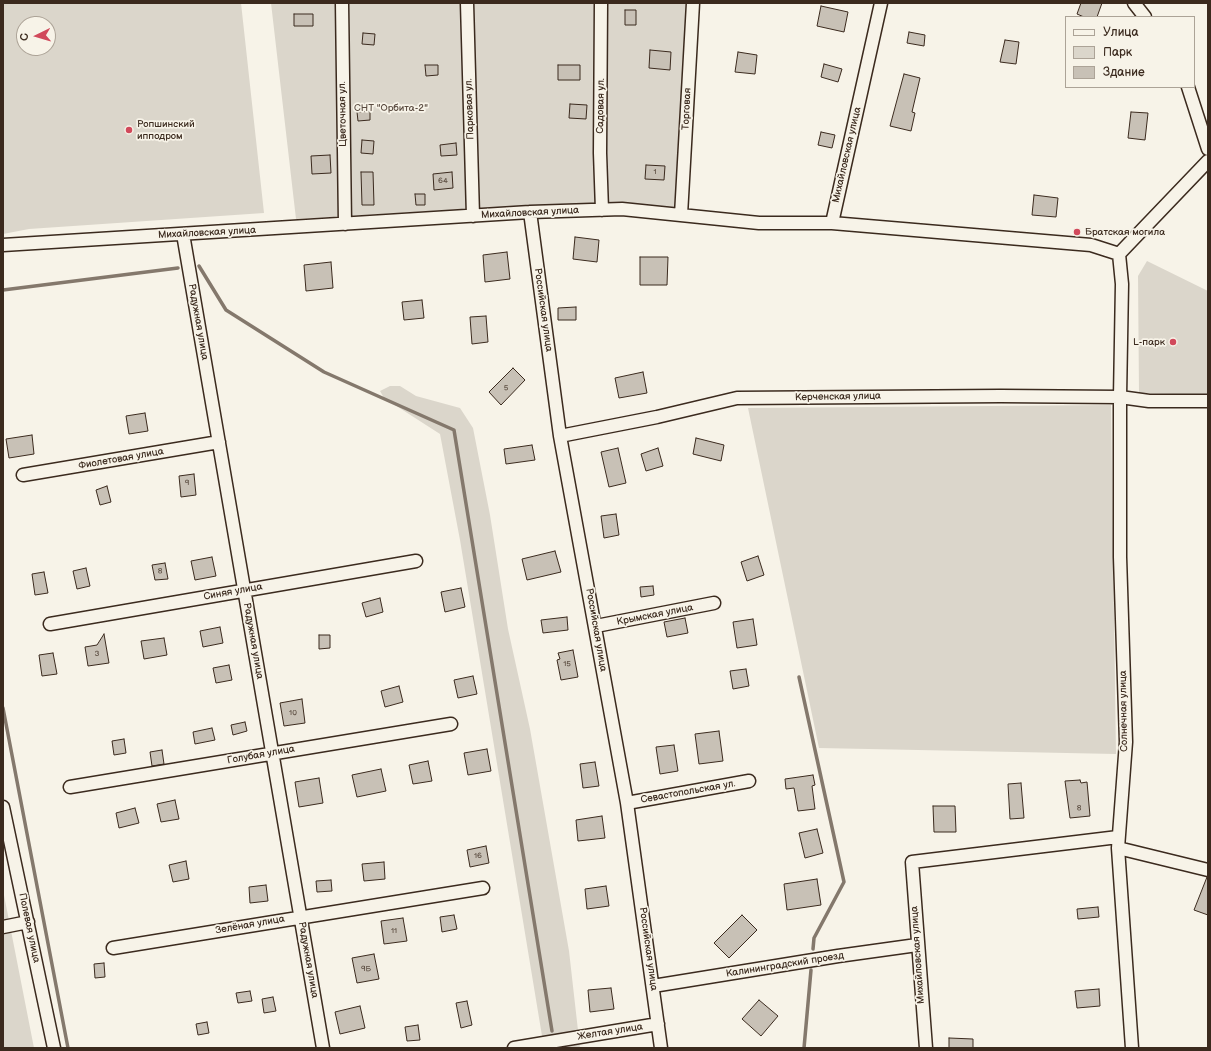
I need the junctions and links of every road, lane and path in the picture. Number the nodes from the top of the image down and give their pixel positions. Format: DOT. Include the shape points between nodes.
graph roads {
  1 [pos="342,3"];
  2 [pos="467,3"];
  3 [pos="601,3"];
  4 [pos="693,3"];
  5 [pos="881,3"];
  6 [pos="1134,3"];
  7 [pos="1144,16"];
  8 [pos="1188,88"];
  9 [pos="1208,149"];
  10 [pos="1208,161"];
  11 [pos="602,210"];
  12 [pos="530,212"];
  13 [pos="681,215"];
  14 [pos="473,216"];
  15 [pos="832,223"];
  16 [pos="345,224"];
  17 [pos="183,234"];
  18 [pos="3,246"];
  19 [pos="1119,254"];
  20 [pos="1120,397"];
  21 [pos="1208,402"];
  22 [pos="560,436"];
  23 [pos="219,442"];
  24 [pos="23,475"];
  25 [pos="416,561"];
  26 [pos="244,590"];
  27 [pos="714,603"];
  28 [pos="50,624"];
  29 [pos="596,626"];
  30 [pos="451,724"];
  31 [pos="272,753"];
  32 [pos="749,781"];
  33 [pos="70,787"];
  34 [pos="628,803"];
  35 [pos="3,807"];
  36 [pos="1118,842"];
  37 [pos="1208,870"];
  38 [pos="483,888"];
  39 [pos="300,916"];
  40 [pos="28,922"];
  41 [pos="3,927"];
  42 [pos="917,945"];
  43 [pos="113,948"];
  44 [pos="654,986"];
  45 [pos="658,1024"];
  46 [pos="54,1048"];
  47 [pos="323,1048"];
  48 [pos="514,1048"];
  49 [pos="661,1048"];
  50 [pos="926,1048"];
  51 [pos="1132,1048"];
  1 -- 16 [label="street, Цветочная ул."];
  2 -- 14 [label="street, Парковая ул."];
  3 -- 11 [label="street, Садовая ул."];
  4 -- 13 [label="street, Торговая"];
  5 -- 15 [label="street, Михайловская улица"];
  6 -- 7 [label="street"];
  8 -- 9 [label="street"];
  10 -- 19 [label="street"];
  11 -- 12 [label="street, Михайловская улица"];
  11 -- 13 [label="street, Михайловская улица" via="622,209"];
  12 -- 14 [label="street, Михайловская улица"];
  12 -- 22 [label="street, Российская улица"];
  13 -- 15 [label="street, Михайловская улица" via="759,223"];
  14 -- 16 [label="street, Михайловская улица"];
  15 -- 19 [label="street" via="1091,245"];
  16 -- 17 [label="street, Михайловская улица"];
  17 -- 18 [label="street, Михайловская улица"];
  17 -- 23 [label="street, Радужная улица"];
  19 -- 20 [label="street, Солнечная улица" via="1122,284"];
  20 -- 21 [label="street, Керченская улица" via="1149,401"];
  20 -- 22 [label="street, Керченская улица" via="737,398"];
  20 -- 36 [label="street, Солнечная улица" via="1120,557 1126,742"];
  22 -- 29 [label="street, Российская улица"];
  23 -- 24 [label="street, Фиолетовая улица"];
  23 -- 26 [label="street, Радужная улица"];
  25 -- 26 [label="street, Синяя улица"];
  26 -- 28 [label="street, Синяя улица"];
  26 -- 31 [label="street, Радужная улица"];
  27 -- 29 [label="street, Крымская улица"];
  29 -- 34 [label="street, Российская улица"];
  30 -- 31 [label="street, Голубая улица"];
  31 -- 33 [label="street, Голубая улица"];
  31 -- 39 [label="street, Радужная улица"];
  32 -- 34 [label="street, Севастопольская ул."];
  34 -- 44 [label="street, Российская улица"];
  35 -- 40 [label="street, Полевая улица"];
  36 -- 37 [label="street"];
  36 -- 42 [label="street, Михайловская улица" via="912,862"];
  36 -- 51 [label="street, Солнечная улица"];
  38 -- 39 [label="street, Зелёная улица"];
  39 -- 43 [label="street, Зелёная улица"];
  39 -- 47 [label="street, Радужная улица"];
  40 -- 41 [label="street"];
  40 -- 46 [label="street, Полевая улица"];
  42 -- 44 [label="street, Калининградский проезд"];
  42 -- 50 [label="street, Михайловская улица"];
  44 -- 45 [label="street, Российская улица"];
  45 -- 48 [label="street, Желтая улица"];
  45 -- 49 [label="street, Российская улица"];
}
